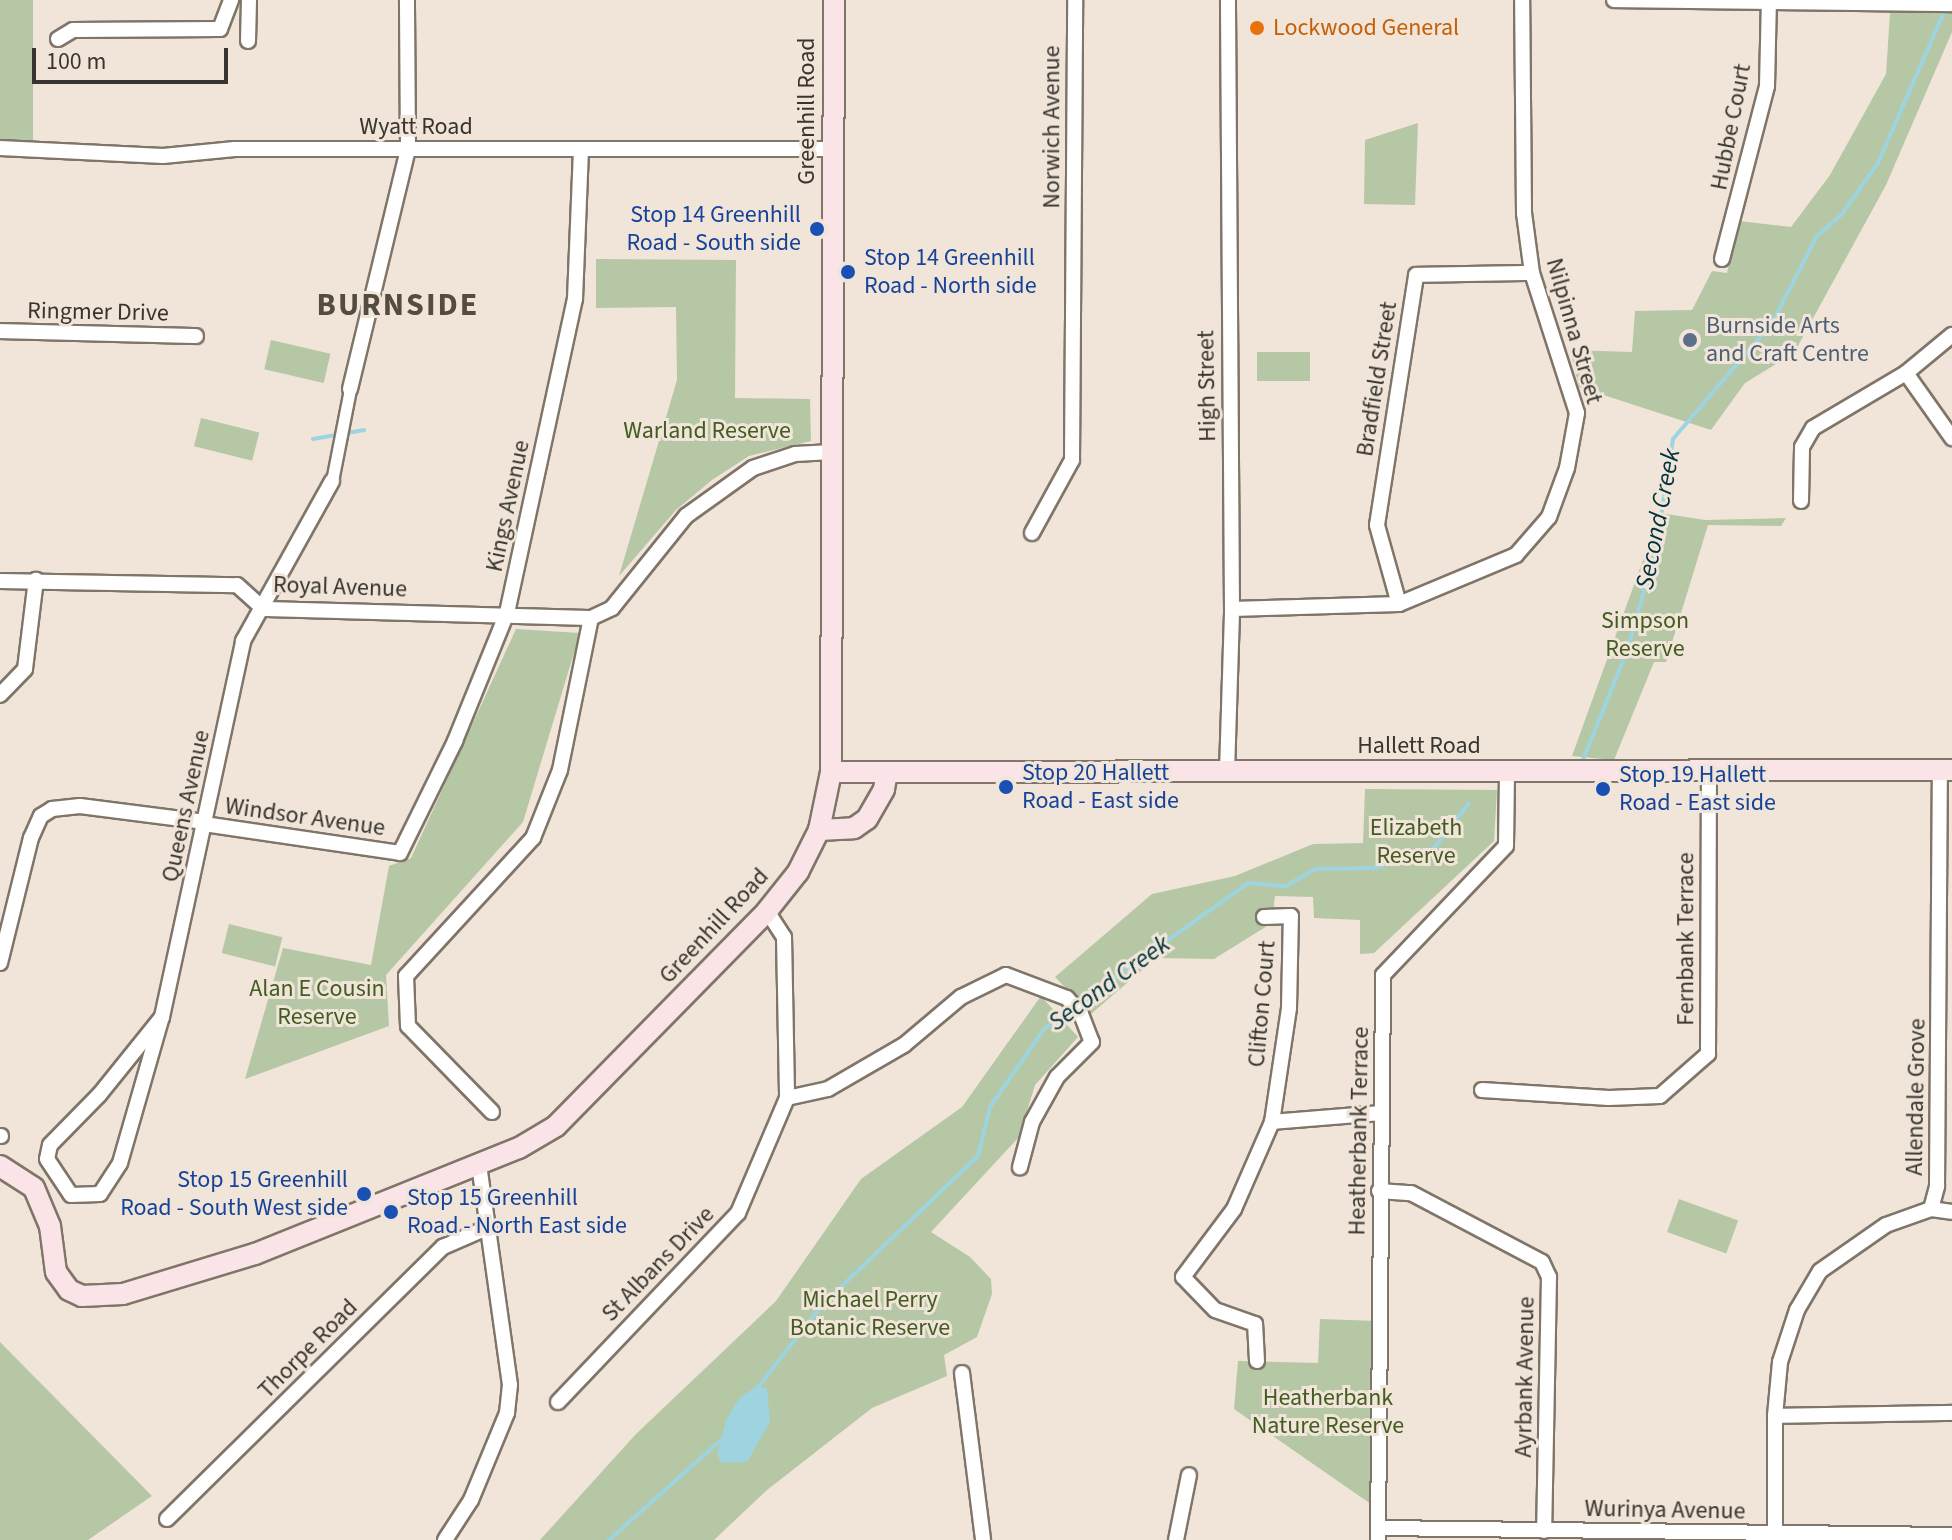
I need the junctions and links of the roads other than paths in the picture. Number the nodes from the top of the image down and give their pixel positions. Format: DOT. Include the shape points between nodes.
graph roads {
  1 [pos="231,0"];
  2 [pos="249,0"];
  3 [pos="407,0"];
  4 [pos="834,0"];
  5 [pos="1075,0"];
  6 [pos="1228,0"];
  7 [pos="1522,0"];
  8 [pos="1614,0"];
  9 [pos="1666,0"];
  10 [pos="1769,1"];
  11 [pos="1889,1"];
  12 [pos="1945,4"];
  13 [pos="58,39"];
  14 [pos="248,41"];
  15 [pos="0,148"];
  16 [pos="408,149"];
  17 [pos="581,149"];
  18 [pos="833,149"];
  19 [pos="1722,259"];
  20 [pos="1532,273"];
  21 [pos="0,331"];
  22 [pos="1952,335"];
  23 [pos="196,336"];
  24 [pos="1906,373"];
  25 [pos="350,389"];
  26 [pos="1952,438"];
  27 [pos="832,452"];
  28 [pos="332,481"];
  29 [pos="1801,501"];
  30 [pos="1032,533"];
  31 [pos="36,580"];
  32 [pos="0,581"];
  33 [pos="1399,604"];
  34 [pos="264,609"];
  35 [pos="1232,609"];
  36 [pos="507,613"];
  37 [pos="591,618"];
  38 [pos="0,695"];
  39 [pos="1946,770"];
  40 [pos="831,772"];
  41 [pos="887,772"];
  42 [pos="1227,772"];
  43 [pos="1507,772"];
  44 [pos="1709,774"];
  45 [pos="204,823"];
  46 [pos="819,830"];
  47 [pos="400,853"];
  48 [pos="767,911"];
  49 [pos="1264,917"];
  50 [pos="0,963"];
  51 [pos="1946,979"];
  52 [pos="162,1017"];
  53 [pos="1482,1090"];
  54 [pos="787,1098"];
  55 [pos="492,1112"];
  56 [pos="1381,1113"];
  57 [pos="1272,1122"];
  58 [pos="479,1164"];
  59 [pos="0,1166"];
  60 [pos="1020,1167"];
  61 [pos="1379,1191"];
  62 [pos="1931,1209"];
  63 [pos="1952,1212"];
  64 [pos="489,1227"];
  65 [pos="1257,1361"];
  66 [pos="962,1373"];
  67 [pos="558,1402"];
  68 [pos="1952,1413"];
  69 [pos="1775,1416"];
  70 [pos="1189,1475"];
  71 [pos="167,1519"];
  72 [pos="1544,1531"];
  73 [pos="1378,1534"];
  74 [pos="1952,1535"];
  75 [pos="1775,1537"];
  76 [pos="445,1540"];
  77 [pos="983,1540"];
  78 [pos="1176,1540"];
  1 -- 13 [label="street" via="220,29 73,30"];
  2 -- 14 [label="street"];
  3 -- 16 [label="street"];
  4 -- 18 [label="main road, Greenhill Road"];
  5 -- 30 [label="street, Norwich Avenue" via="1072,460"];
  6 -- 35 [label="street, High Street"];
  7 -- 20 [label="street, Nilpinna Street" via="1524,213"];
  8 -- 9 [label="street"];
  9 -- 10 [label="street"];
  10 -- 11 [label="street"];
  10 -- 19 [label="street, Hubbe Court" via="1767,86"];
  11 -- 12 [label="street"];
  15 -- 16 [label="street, Wyatt Road" via="163,156 235,149"];
  16 -- 17 [label="street, Wyatt Road"];
  16 -- 25 [label="street"];
  17 -- 18 [label="street, Wyatt Road"];
  17 -- 36 [label="street, Kings Avenue" via="575,299"];
  18 -- 27 [label="main road, Greenhill Road"];
  20 -- 33 [label="street, Nilpinna Street" via="1577,413 1567,468 1549,517 1516,555"];
  20 -- 33 [label="street, Bradfield Street" via="1416,275 1377,525"];
  21 -- 23 [label="street, Ringmer Drive"];
  22 -- 24 [label="street"];
  24 -- 26 [label="street"];
  24 -- 29 [label="street" via="1813,428 1802,447"];
  25 -- 28 [label="street"];
  27 -- 37 [label="street" via="795,454 753,468 686,516 612,608"];
  27 -- 40 [label="main road, Greenhill Road"];
  28 -- 34 [label="street, Queens Avenue"];
  31 -- 32 [label="street, Royal Avenue"];
  31 -- 34 [label="street, Royal Avenue" via="237,585"];
  31 -- 38 [label="street" via="25,669"];
  33 -- 35 [label="street, Nilpinna Street"];
  34 -- 36 [label="street, Royal Avenue"];
  34 -- 45 [label="street, Queens Avenue" via="243,641"];
  35 -- 42 [label="street, High Street"];
  36 -- 37 [label="street, Royal Avenue"];
  36 -- 47 [label="street, Kings Avenue" via="455,741"];
  37 -- 55 [label="street" via="560,770 533,838 406,976 408,1026"];
  39 -- 44 [label="main road, Hallett Road"];
  39 -- 51 [label="street, Allendale Grove"];
  40 -- 41 [label="main road, Hallett Road"];
  40 -- 46 [label="main road, Greenhill Road"];
  41 -- 42 [label="main road, Hallett Road"];
  41 -- 46 [label="main road" via="867,819 854,828"];
  42 -- 43 [label="main road, Hallett Road"];
  43 -- 44 [label="main road, Hallett Road"];
  43 -- 56 [label="street, Heatherbank Terrace" via="1506,846 1383,975"];
  44 -- 53 [label="street, Fernbank Terrace" via="1708,1054 1660,1096"];
  45 -- 47 [label="street, Windsor Avenue"];
  45 -- 50 [label="street, Windsor Avenue" via="80,806 52,809 34,824"];
  45 -- 52 [label="street, Queens Avenue"];
  46 -- 48 [label="main road, Greenhill Road" via="798,872"];
  48 -- 54 [label="street" via="784,937"];
  48 -- 58 [label="main road, Greenhill Road" via="584,1102 556,1126"];
  49 -- 57 [label="street, Clifton Court" via="1291,916 1289,1008"];
  51 -- 62 [label="street, Allendale Grove" via="1937,1186"];
  52 -- 52 [label="street, Queens Avenue" via="50,1145 47,1159 71,1195 100,1194 111,1182"];
  54 -- 60 [label="street" via="828,1089 904,1045 961,997 1006,975 1056,990 1069,1000 1092,1042 1057,1077 1032,1122"];
  54 -- 67 [label="street, St Albans Drive" via="738,1213"];
  56 -- 57 [label="street"];
  56 -- 61 [label="street, Heatherbank Terrace"];
  57 -- 65 [label="street, Clifton Court" via="1234,1209 1183,1277 1215,1310 1255,1324"];
  58 -- 59 [label="main road, Greenhill Road" via="255,1254 97,1298 69,1290 56,1272 50,1226 39,1197 15,1172"];
  58 -- 64 [label="street"];
  61 -- 72 [label="street, Ayrbank Avenue" via="1411,1193 1542,1262 1549,1277"];
  61 -- 73 [label="street, Heatherbank Terrace"];
  62 -- 63 [label="street"];
  62 -- 69 [label="street, Allendale Grove" via="1886,1225 1820,1271 1797,1310 1780,1362"];
  64 -- 71 [label="street, Thorpe Road" via="443,1247"];
  64 -- 76 [label="street" via="510,1385 507,1413 471,1500"];
  66 -- 77 [label="street"];
  68 -- 69 [label="street"];
  69 -- 75 [label="street, Allendale Grove"];
  70 -- 78 [label="street"];
  72 -- 73 [label="street, Wurinya Avenue"];
  72 -- 75 [label="street, Wurinya Avenue"];
  74 -- 75 [label="street, Wurinya Avenue"];
}
